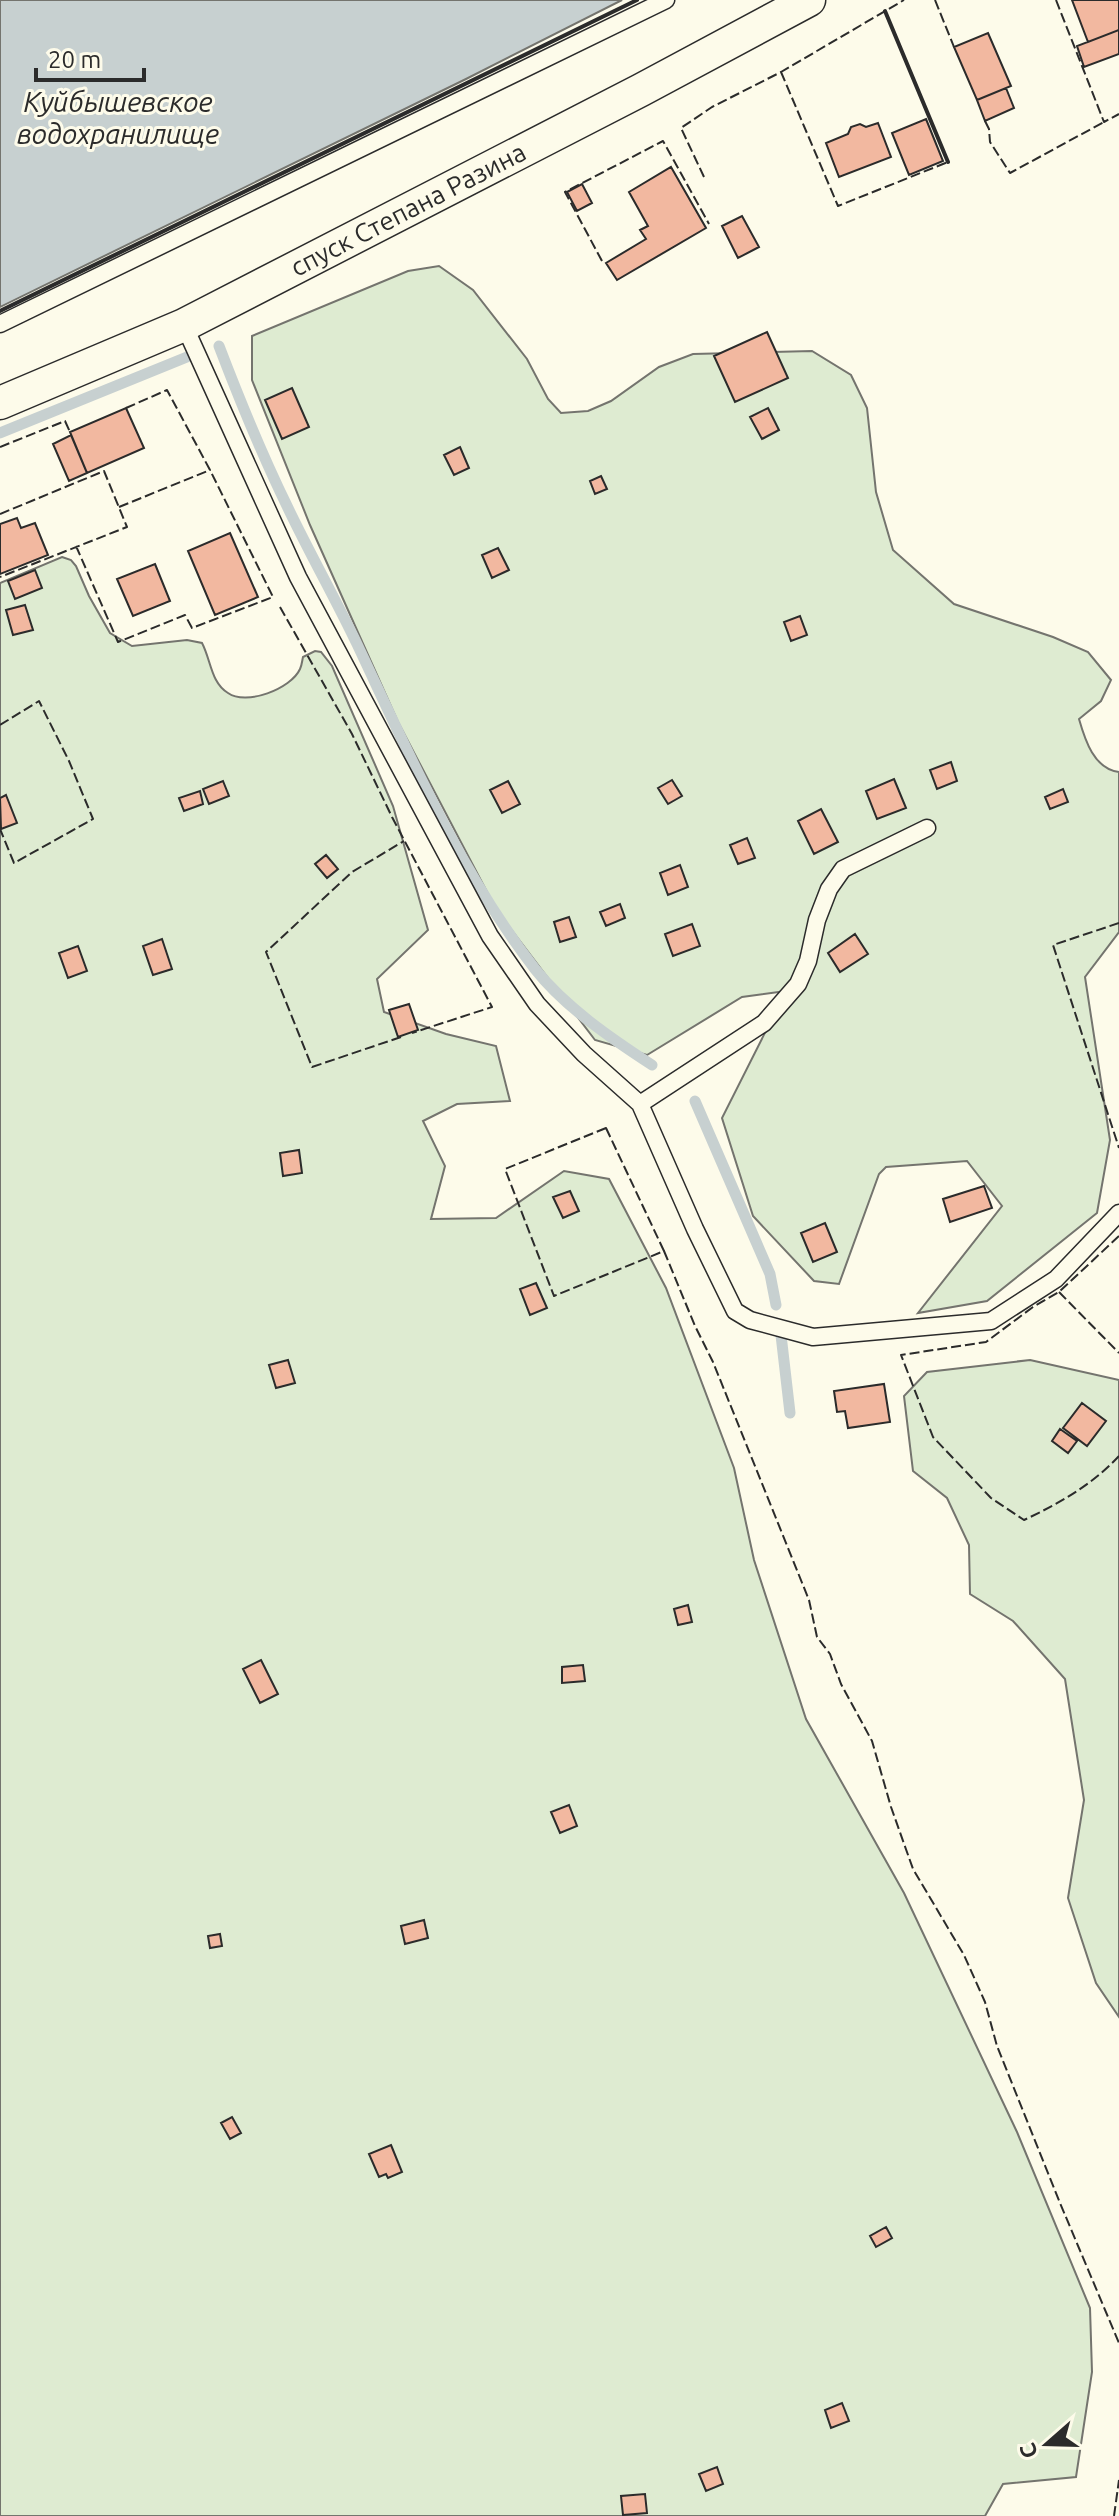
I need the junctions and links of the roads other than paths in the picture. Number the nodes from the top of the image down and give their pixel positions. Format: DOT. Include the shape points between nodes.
graph roads {
  1 [pos="666,0"];
  2 [pos="809,0"];
  3 [pos="0,324"];
  4 [pos="184,325"];
  5 [pos="0,403"];
  6 [pos="927,828"];
  7 [pos="640,1104"];
  8 [pos="1119,1213"];
  1 -- 3 [label="lane"];
  2 -- 4 [label="street, спуск Степана Разина"];
  4 -- 5 [label="street, спуск Степана Разина"];
  4 -- 7 [label="lane" via="298,577 490,936 537,1004"];
  6 -- 7 [label="lane" via="843,869 829,889 798,984 764,1023"];
  7 -- 8 [label="lane" via="735,1311 813,1337 991,1321 1056,1279"];
}
